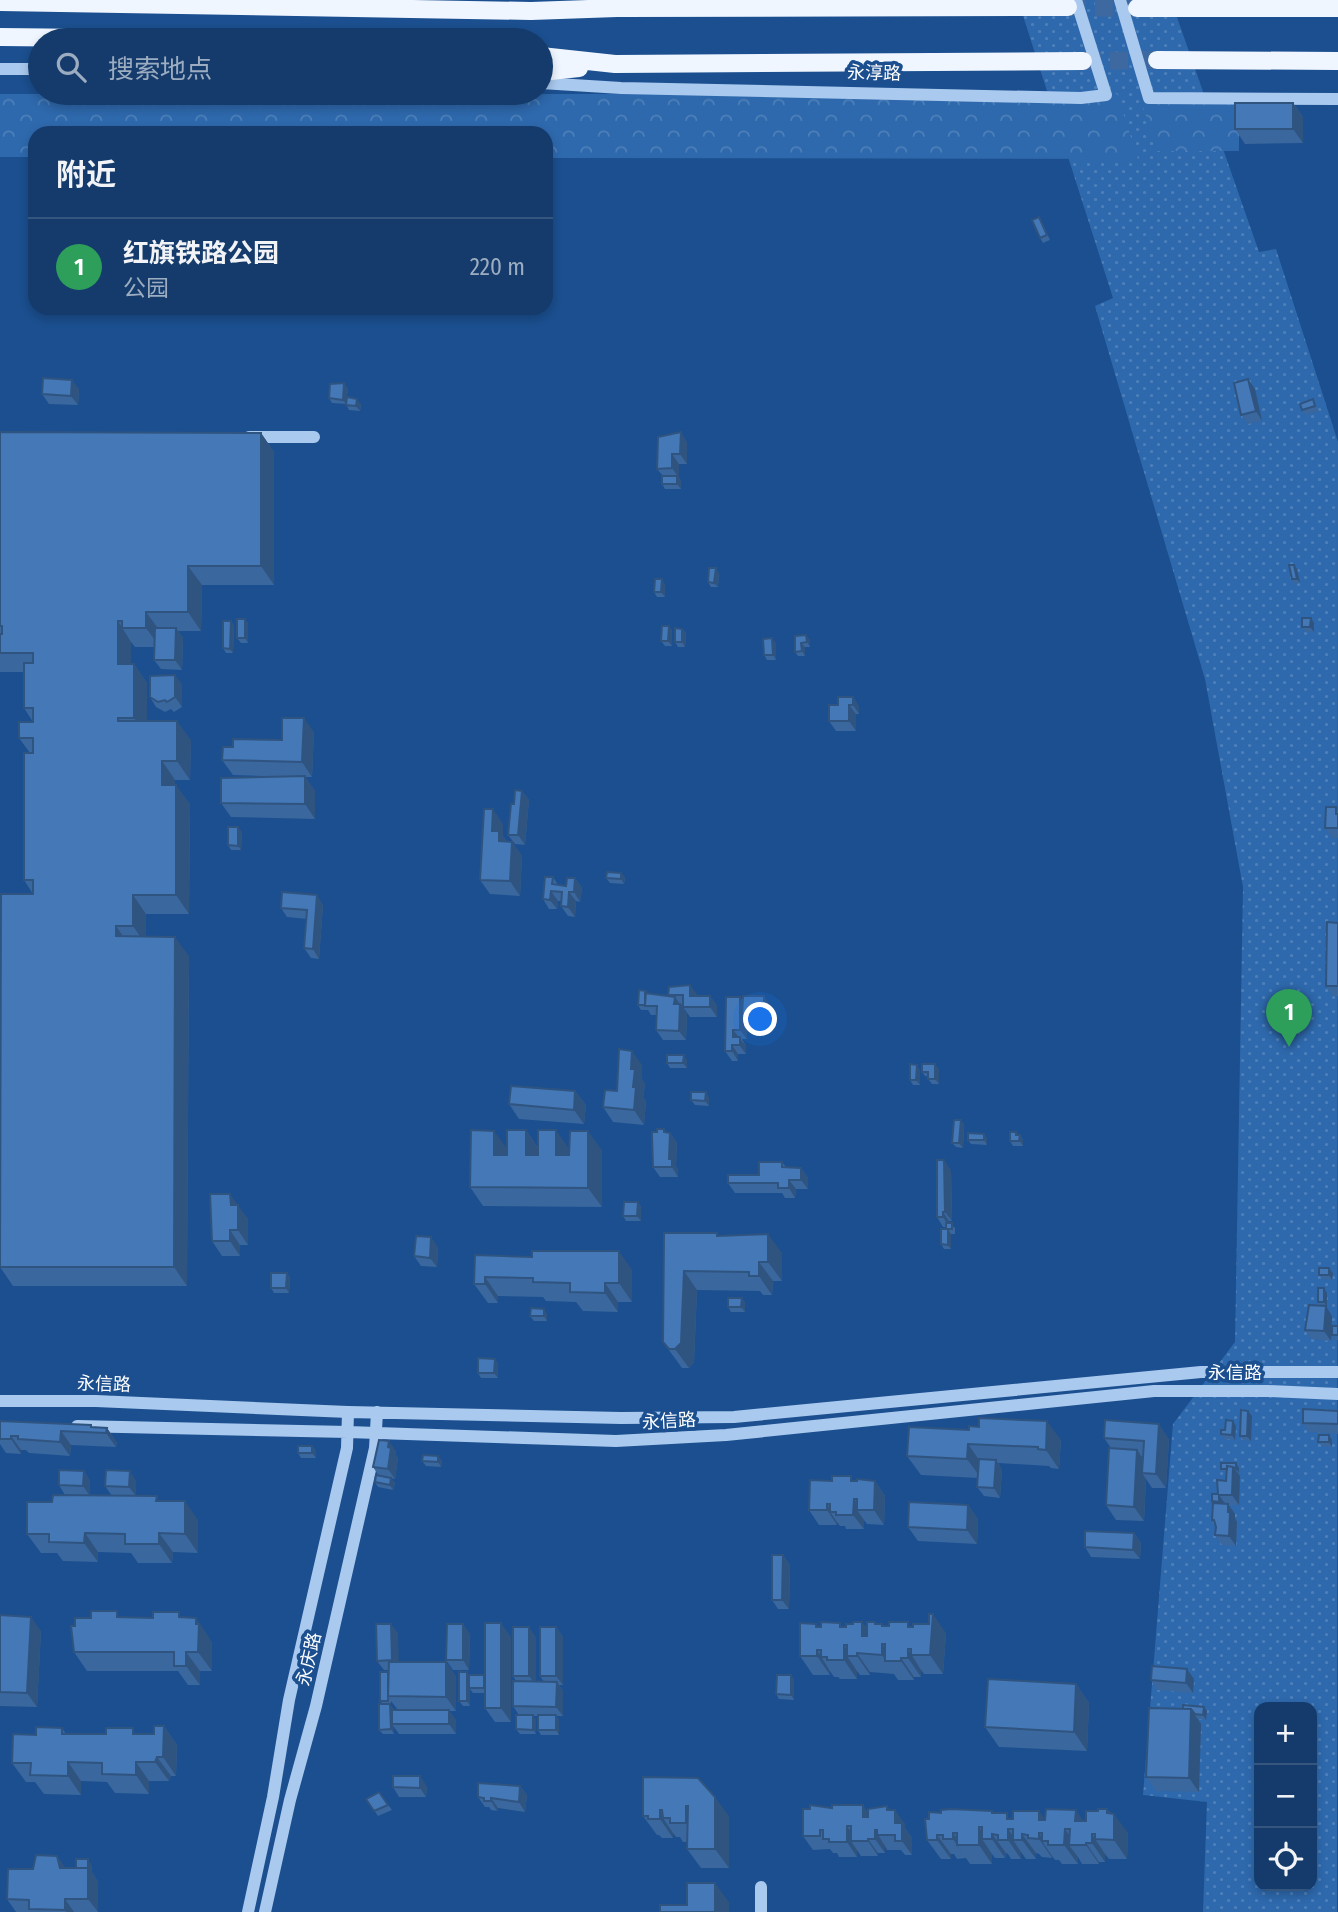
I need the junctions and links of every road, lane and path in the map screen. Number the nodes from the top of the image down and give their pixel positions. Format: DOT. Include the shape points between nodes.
graph roads {
  1 [pos="598,0"];
  2 [pos="1120,0"];
  3 [pos="0,2"];
  4 [pos="1072,4"];
  5 [pos="617,8"];
  6 [pos="1137,8"];
  7 [pos="1338,8"];
  8 [pos="0,37"];
  9 [pos="28,37"];
  10 [pos="553,57"];
  11 [pos="1157,60"];
  12 [pos="1083,61"];
  13 [pos="1338,61"];
  14 [pos="615,64"];
  15 [pos="0,69"];
  16 [pos="28,69"];
  17 [pos="553,71"];
  18 [pos="553,84"];
  19 [pos="1338,99"];
  20 [pos="232,436"];
  21 [pos="314,437"];
  22 [pos="1338,1372"];
  23 [pos="1338,1394"];
  24 [pos="0,1401"];
  25 [pos="348,1412"];
  26 [pos="377,1412"];
  27 [pos="69,1426"];
  28 [pos="348,1432"];
  29 [pos="376,1434"];
  30 [pos="761,1886"];
  31 [pos="248,1912"];
  32 [pos="265,1912"];
  33 [pos="761,1912"];
  1 -- 5 [label="main road"];
  2 -- 19 [label="street" via="1149,98"];
  3 -- 5 [label="main road, 永淳路"];
  4 -- 5 [label="main road, 永淳路"];
  4 -- 18 [label="street, 永淳路" via="1106,95 1081,98"];
  6 -- 7 [label="main road"];
  8 -- 9 [label="main road"];
  10 -- 14 [label="main road, 永淳路"];
  11 -- 13 [label="main road"];
  12 -- 14 [label="main road, 永淳路"];
  14 -- 17 [label="main road"];
  15 -- 16 [label="street"];
  20 -- 21 [label="street"];
  22 -- 26 [label="street, 永信路" via="1153,1376 734,1417"];
  23 -- 29 [label="street, 永信路" via="1154,1391 641,1441"];
  24 -- 25 [label="street, 永信路"];
  25 -- 26 [label="street, 永信路"];
  25 -- 28 [label="street, 永庆路"];
  26 -- 29 [label="street, 永庆路"];
  27 -- 28 [label="street, 永信路"];
  28 -- 29 [label="street, 永信路"];
  28 -- 31 [label="street, 永庆路"];
  29 -- 32 [label="street, 永庆路" via="320,1693"];
  30 -- 33 [label="street"];
}
